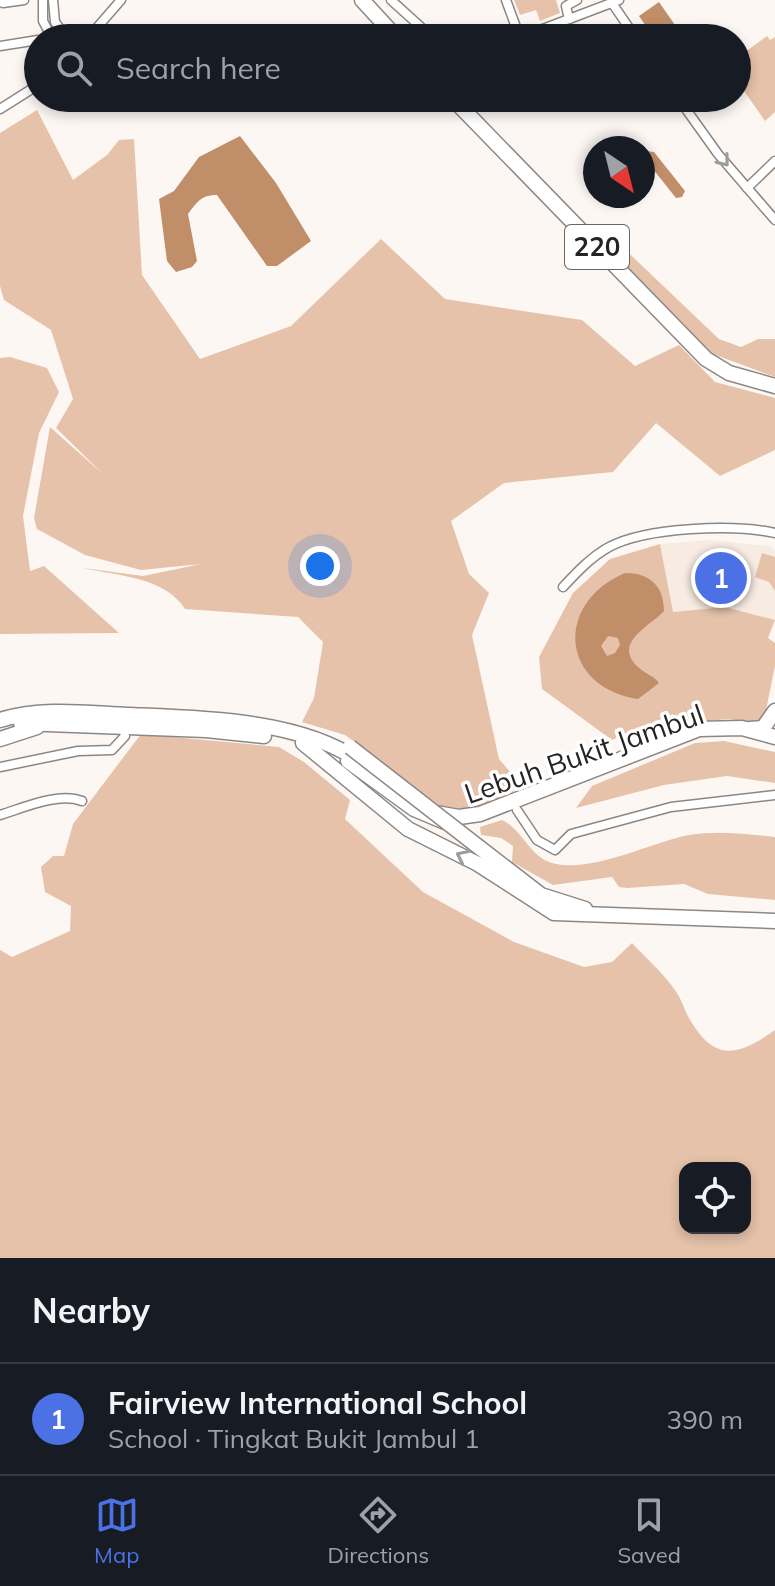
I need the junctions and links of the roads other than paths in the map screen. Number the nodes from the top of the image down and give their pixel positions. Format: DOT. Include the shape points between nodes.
graph roads {
  1 [pos="24,0"];
  2 [pos="43,0"];
  3 [pos="53,0"];
  4 [pos="121,0"];
  5 [pos="362,0"];
  6 [pos="391,0"];
  7 [pos="506,0"];
  8 [pos="577,0"];
  9 [pos="616,1"];
  10 [pos="3,3"];
  11 [pos="569,19"];
  12 [pos="45,24"];
  13 [pos="56,24"];
  14 [pos="100,24"];
  15 [pos="384,24"];
  16 [pos="418,24"];
  17 [pos="515,24"];
  18 [pos="556,24"];
  19 [pos="628,24"];
  20 [pos="24,42"];
  21 [pos="0,46"];
  22 [pos="24,94"];
  23 [pos="0,109"];
  24 [pos="465,112"];
  25 [pos="469,112"];
  26 [pos="689,112"];
  27 [pos="475,122"];
  28 [pos="775,161"];
  29 [pos="747,188"];
  30 [pos="775,220"];
  31 [pos="775,386"];
  32 [pos="775,533"];
  33 [pos="563,587"];
  34 [pos="0,710"];
  35 [pos="59,711"];
  36 [pos="775,711"];
  37 [pos="0,720"];
  38 [pos="45,723"];
  39 [pos="241,723"];
  40 [pos="0,726"];
  41 [pos="123,726"];
  42 [pos="742,728"];
  43 [pos="775,737"];
  44 [pos="0,739"];
  45 [pos="303,743"];
  46 [pos="775,745"];
  47 [pos="0,767"];
  48 [pos="775,795"];
  49 [pos="82,801"];
  50 [pos="517,810"];
  51 [pos="0,815"];
  52 [pos="775,915"];
  53 [pos="775,921"];
  1 -- 10 [label="street"];
  2 -- 12 [label="street"];
  3 -- 13 [label="street"];
  4 -- 14 [label="street"];
  5 -- 15 [label="main road"];
  6 -- 16 [label="street"];
  7 -- 17 [label="street"];
  8 -- 11 [label="street" via="565,7"];
  9 -- 11 [label="street"];
  9 -- 19 [label="street"];
  11 -- 18 [label="street"];
  20 -- 21 [label="street"];
  22 -- 23 [label="street"];
  24 -- 27 [label="main road, 220"];
  25 -- 27 [label="main road"];
  26 -- 29 [label="street, one-way"];
  27 -- 31 [label="main road, 220" via="706,359 729,373"];
  28 -- 29 [label="street"];
  29 -- 30 [label="street"];
  32 -- 33 [label="street" via="723,530 638,537 600,552"];
  34 -- 35 [label="main road"];
  35 -- 37 [label="main road, Lebuh Bukit Jambul"];
  35 -- 39 [label="main road, Lebuh Bukit Jambul"];
  36 -- 42 [label="main road" via="763,728"];
  38 -- 40 [label="main road, Lebuh Bukit Jambul"];
  38 -- 41 [label="main road, Lebuh Bukit Jambul"];
  38 -- 44 [label="main road"];
  39 -- 42 [label="main road, Lebuh Bukit Jambul" via="331,744 429,810 459,817 514,803 688,732"];
  39 -- 52 [label="main road, bridge" via="299,729 350,747 541,895 571,907"];
  41 -- 45 [label="main road, Lebuh Bukit Jambul"];
  41 -- 47 [label="street" via="125,736 112,750 78,751"];
  42 -- 43 [label="main road, Lebuh Bukit Jambul"];
  45 -- 50 [label="main road, Lebuh Bukit Jambul" via="343,758 438,820 473,823"];
  53 -- 45 [label="main road, one-way" via="554,913 478,864 408,829"];
  46 -- 50 [label="main road, Lebuh Bukit Jambul" via="729,734 701,735"];
  48 -- 50 [label="street" via="671,807 571,834 555,850 537,840"];
  49 -- 51 [label="street" via="34,804"];
}
